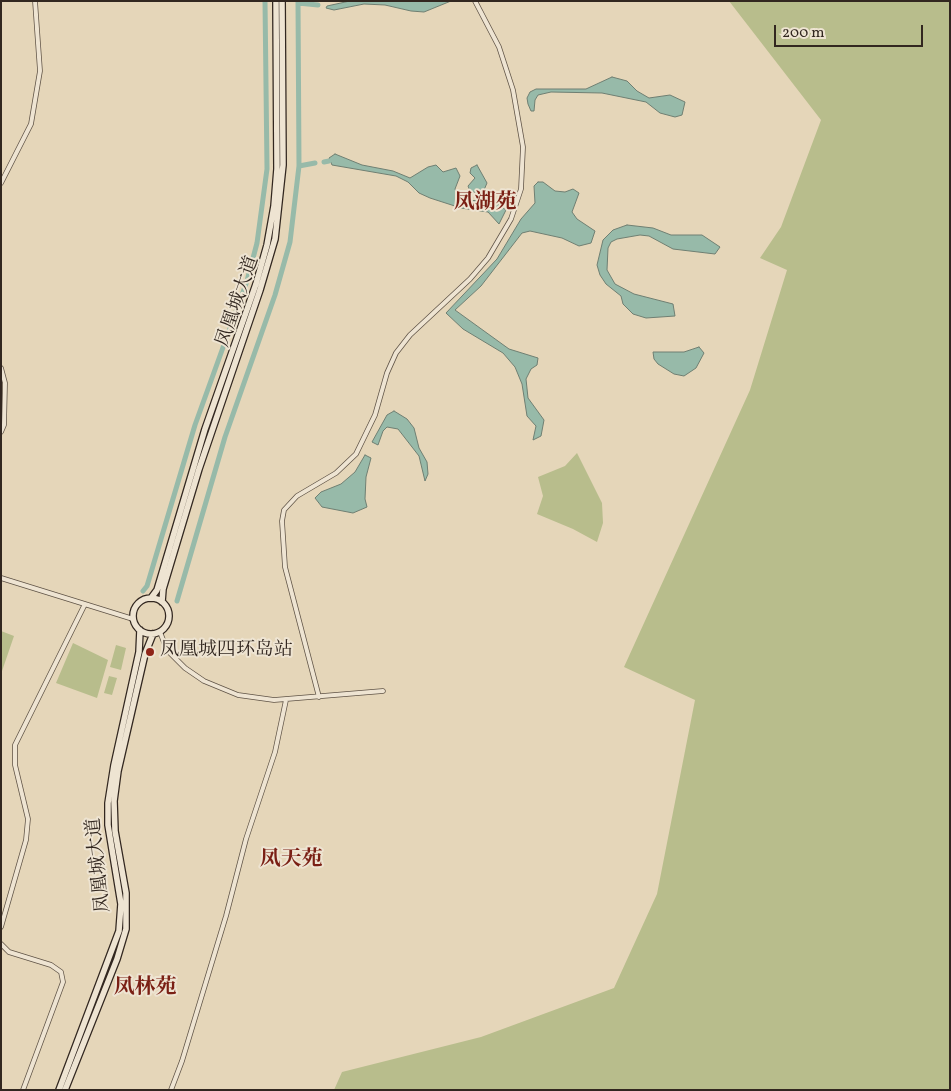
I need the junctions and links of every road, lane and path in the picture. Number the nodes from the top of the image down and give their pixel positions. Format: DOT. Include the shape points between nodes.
graph roads {
  1 [pos="35,1"];
  2 [pos="276,1"];
  3 [pos="282,1"];
  4 [pos="475,1"];
  5 [pos="1,183"];
  6 [pos="1,368"];
  7 [pos="1,432"];
  8 [pos="1,578"];
  9 [pos="150,598"];
  10 [pos="162,602"];
  11 [pos="85,604"];
  12 [pos="133,619"];
  13 [pos="140,630"];
  14 [pos="157,633"];
  15 [pos="383,691"];
  16 [pos="319,698"];
  17 [pos="286,700"];
  18 [pos="1,927"];
  19 [pos="1,944"];
  20 [pos="24,1090"];
  21 [pos="59,1090"];
  22 [pos="65,1090"];
  23 [pos="171,1090"];
  1 -- 5 [label="street" via="40,71 31,124"];
  2 -- 9 [label="main road, 凤凰城大道" via="278,169 267,245 205,428 157,590"];
  3 -- 10 [label="main road, 凤凰城大道" via="283,165 275,238 208,439 163,589"];
  4 -- 16 [label="street" via="499,47 515,99 523,153 521,189 511,220 488,258 396,353 375,415 356,454 336,473 297,496 284,510 285,567"];
  6 -- 7 [label="street" via="5,382"];
  8 -- 11 [label="street"];
  9 -- 10 [label="main road"];
  9 -- 12 [label="main road" via="136,607"];
  10 -- 14 [label="main road" via="169,611 169,617 168,623"];
  11 -- 12 [label="street"];
  11 -- 18 [label="street" via="15,745 15,765 28,820 26,840"];
  12 -- 13 [label="main road"];
  13 -- 14 [label="main road"];
  13 -- 21 [label="main road, 凤凰城大道" via="139,652 109,790 108,825 121,904 119,931"];
  14 -- 17 [label="street" via="185,668 204,681 238,695"];
  14 -- 22 [label="main road, 凤凰城大道" via="145,654 114,801 115,831 126,893 124,935"];
  15 -- 16 [label="street"];
  16 -- 17 [label="street"];
  17 -- 23 [label="street" via="273,759"];
  19 -- 20 [label="street" via="9,952 52,965 61,972 63,982"];
}
